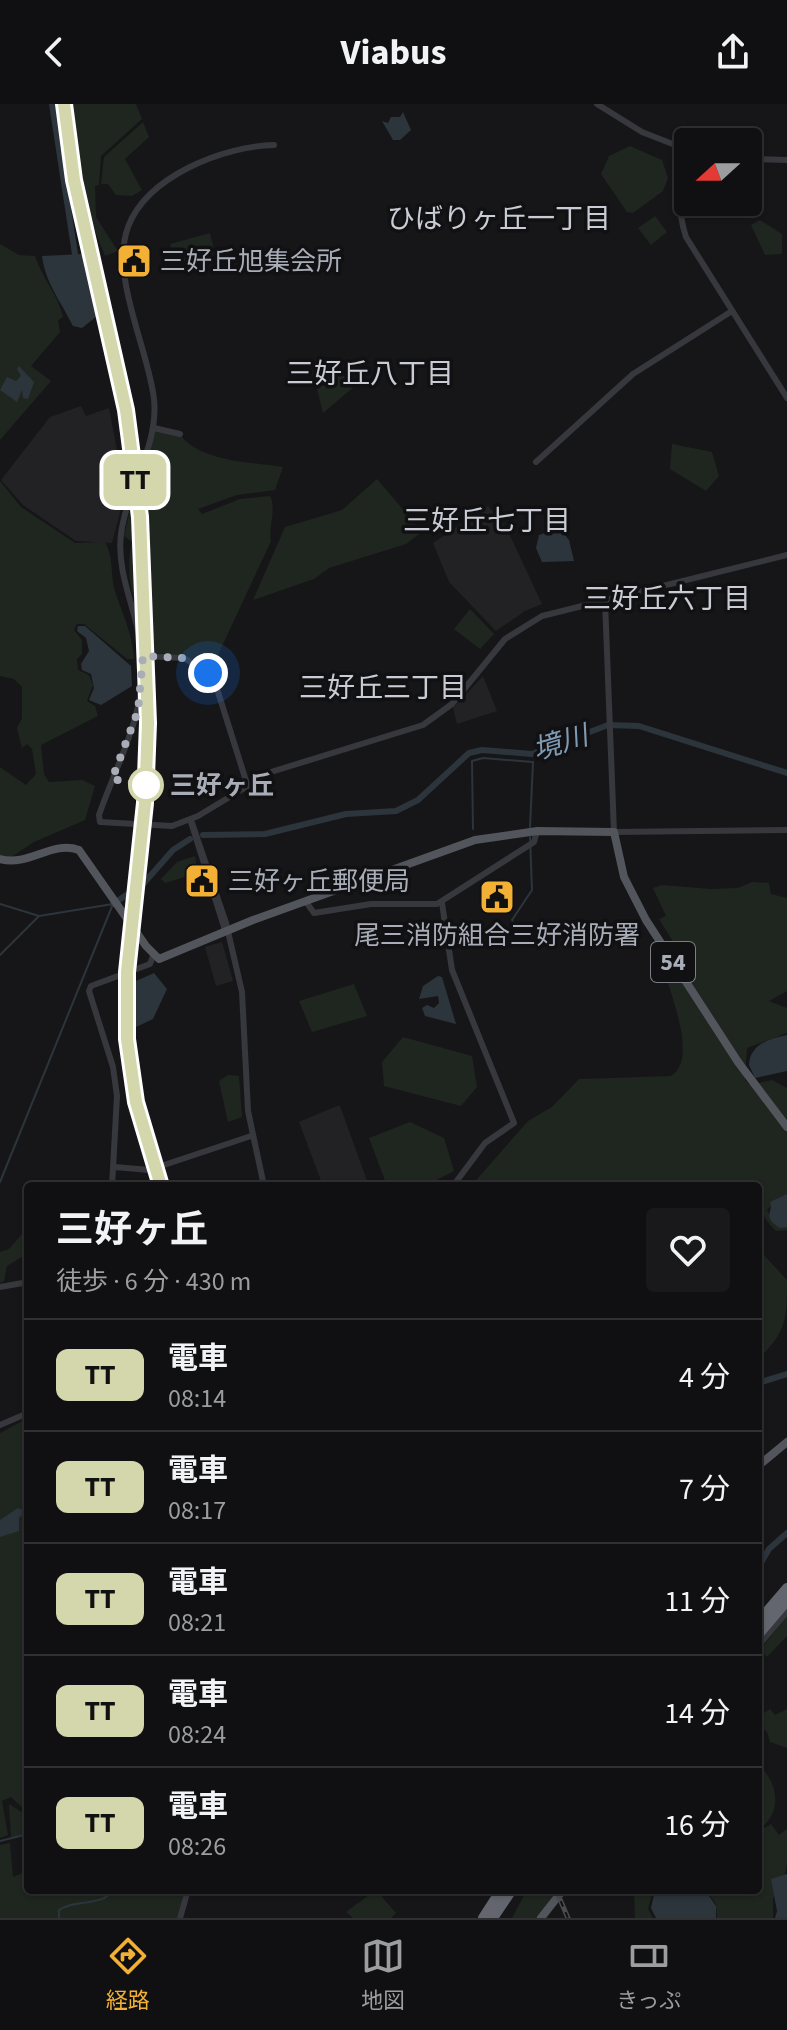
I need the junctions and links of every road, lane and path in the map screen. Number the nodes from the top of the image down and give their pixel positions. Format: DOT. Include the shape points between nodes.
graph roads {
  1 [pos="597,104"];
  2 [pos="274,145"];
  3 [pos="674,145"];
  4 [pos="762,159"];
  5 [pos="787,160"];
  6 [pos="681,216"];
  7 [pos="732,311"];
  8 [pos="787,398"];
  9 [pos="154,428"];
  10 [pos="180,434"];
  11 [pos="536,462"];
  12 [pos="787,555"];
  13 [pos="605,601"];
  14 [pos="143,656"];
  15 [pos="247,784"];
  16 [pos="191,820"];
  17 [pos="787,830"];
  18 [pos="537,831"];
  19 [pos="614,832"];
  20 [pos="0,859"];
  21 [pos="306,902"];
  22 [pos="442,903"];
  23 [pos="227,933"];
  24 [pos="153,956"];
  25 [pos="787,1127"];
  26 [pos="251,1136"];
  27 [pos="115,1167"];
  28 [pos="113,1182"];
  29 [pos="263,1182"];
  30 [pos="456,1182"];
  31 [pos="24,1283"];
  32 [pos="0,1287"];
  33 [pos="24,1415"];
  34 [pos="0,1425"];
  35 [pos="787,1442"];
  36 [pos="762,1463"];
  37 [pos="787,1588"];
  38 [pos="787,1601"];
  39 [pos="787,1612"];
  40 [pos="762,1617"];
  41 [pos="762,1630"];
  42 [pos="762,1641"];
  43 [pos="187,1894"];
  44 [pos="498,1894"];
  45 [pos="509,1894"];
  46 [pos="560,1894"];
  47 [pos="496,1915"];
  48 [pos="180,1918"];
  49 [pos="483,1918"];
  50 [pos="541,1918"];
  1 -- 3 [label="street"];
  2 -- 9 [label="street" via="228,150 203,160 155,190 130,222 123,263 154,399"];
  4 -- 5 [label="street"];
  6 -- 7 [label="street" via="693,252"];
  7 -- 8 [label="street"];
  7 -- 11 [label="street" via="633,374"];
  9 -- 10 [label="street"];
  9 -- 14 [label="street" via="121,533 124,583"];
  12 -- 13 [label="street"];
  13 -- 15 [label="street" via="542,616 517,629 452,704 423,725"];
  13 -- 19 [label="street"];
  14 -- 15 [label="street" via="184,658 213,676"];
  14 -- 16 [label="street" via="138,711 99,820 106,825 163,827"];
  15 -- 16 [label="street"];
  16 -- 23 [label="street"];
  17 -- 19 [label="street"];
  18 -- 19 [label="main road"];
  18 -- 21 [label="main road" via="461,844"];
  18 -- 22 [label="street" via="534,842"];
  19 -- 25 [label="main road, 54" via="624,877 646,920"];
  20 -- 24 [label="main road" via="24,860 70,846 86,856"];
  21 -- 22 [label="street" via="314,913 371,904"];
  21 -- 23 [label="main road"];
  22 -- 30 [label="street" via="452,970 514,1123 485,1143"];
  23 -- 24 [label="main road" via="163,958"];
  23 -- 26 [label="street" via="242,992"];
  24 -- 27 [label="street" via="150,964 89,991 114,1072"];
  26 -- 27 [label="street" via="149,1170"];
  26 -- 29 [label="street"];
  27 -- 28 [label="street"];
  31 -- 32 [label="street"];
  33 -- 34 [label="street"];
  35 -- 36 [label="main road"];
  37 -- 40 [label="highway"];
  38 -- 41 [label="highway"];
  39 -- 42 [label="street"];
  43 -- 48 [label="street"];
  44 -- 49 [label="highway"];
  45 -- 47 [label="highway"];
  46 -- 50 [label="main road"];
}
